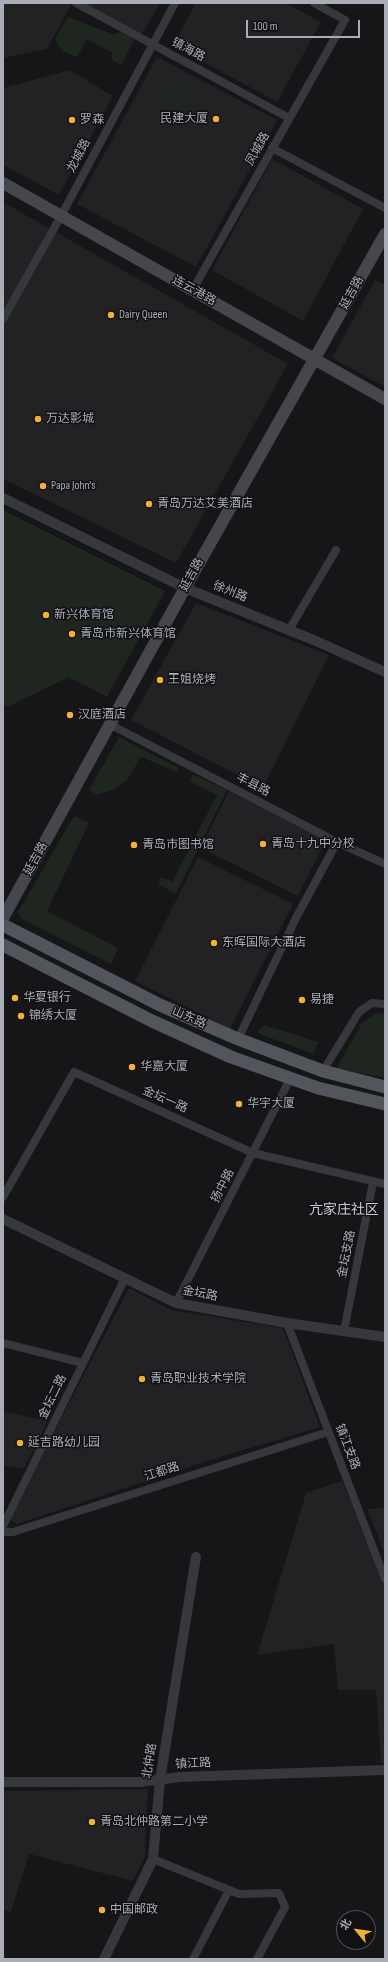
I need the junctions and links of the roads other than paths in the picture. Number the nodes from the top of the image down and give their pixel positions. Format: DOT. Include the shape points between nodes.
graph roads {
  1 [pos="76,3"];
  2 [pos="175,3"];
  3 [pos="314,3"];
  4 [pos="153,45"];
  5 [pos="289,118"];
  6 [pos="272,148"];
  7 [pos="3,183"];
  8 [pos="385,208"];
  9 [pos="61,216"];
  10 [pos="385,234"];
  11 [pos="192,291"];
  12 [pos="3,319"];
  13 [pos="315,358"];
  14 [pos="385,399"];
  15 [pos="3,498"];
  16 [pos="336,550"];
  17 [pos="185,588"];
  18 [pos="289,630"];
  19 [pos="385,672"];
  20 [pos="111,725"];
  21 [pos="337,842"];
  22 [pos="385,864"];
  23 [pos="3,918"];
  24 [pos="3,925"];
  25 [pos="3,946"];
  26 [pos="385,1004"];
  27 [pos="238,1040"];
  28 [pos="323,1071"];
  29 [pos="290,1079"];
  30 [pos="385,1087"];
  31 [pos="385,1104"];
  32 [pos="253,1153"];
  33 [pos="373,1182"];
  34 [pos="385,1184"];
  35 [pos="3,1197"];
  36 [pos="3,1219"];
  37 [pos="125,1278"];
  38 [pos="176,1303"];
  39 [pos="287,1323"];
  40 [pos="344,1331"];
  41 [pos="385,1337"];
  42 [pos="3,1343"];
  43 [pos="83,1363"];
  44 [pos="328,1432"];
  45 [pos="3,1526"];
  46 [pos="3,1532"];
  47 [pos="196,1556"];
  48 [pos="385,1580"];
  49 [pos="385,1770"];
  50 [pos="160,1780"];
  51 [pos="3,1782"];
  52 [pos="154,1859"];
  53 [pos="229,1890"];
  54 [pos="104,1959"];
  55 [pos="193,1959"];
  56 [pos="257,1959"];
  1 -- 4 [label="street, 镇海路"];
  2 -- 4 [label="street, 龙城路"];
  3 -- 5 [label="street, 凤城路" via="344,20"];
  4 -- 5 [label="street, 镇海路"];
  4 -- 9 [label="street, 龙城路"];
  5 -- 6 [label="street, 凤城路"];
  6 -- 8 [label="street"];
  6 -- 11 [label="street, 凤城路"];
  7 -- 9 [label="main road, 连云港路"];
  9 -- 11 [label="main road, 连云港路"];
  9 -- 12 [label="street, 龙城路"];
  10 -- 13 [label="main road, 延吉路"];
  11 -- 13 [label="main road, 连云港路"];
  13 -- 14 [label="main road, 连云港路"];
  13 -- 17 [label="main road, 延吉路"];
  15 -- 17 [label="street, 徐州路"];
  16 -- 18 [label="street"];
  17 -- 18 [label="street, 徐州路"];
  17 -- 20 [label="main road, 延吉路"];
  18 -- 19 [label="street, 徐州路"];
  20 -- 21 [label="street, 丰县路"];
  20 -- 23 [label="main road, 延吉路"];
  21 -- 22 [label="street, 丰县路"];
  21 -- 27 [label="street" via="296,918"];
  24 -- 27 [label="main road, 山东路" via="160,1005"];
  25 -- 29 [label="main road, 山东路" via="152,1021"];
  26 -- 28 [label="street" via="372,1003 359,1012"];
  27 -- 28 [label="main road, 山东路"];
  28 -- 30 [label="main road, 山东路"];
  29 -- 31 [label="main road, 山东路"];
  29 -- 32 [label="street, 扬中路"];
  32 -- 33 [label="street, 金坛一路"];
  32 -- 35 [label="street, 金坛一路" via="74,1072"];
  32 -- 38 [label="street, 扬中路"];
  33 -- 34 [label="street, 金坛一路"];
  33 -- 40 [label="street, 金坛支路"];
  36 -- 37 [label="street, 金坛路"];
  37 -- 38 [label="street, 金坛路"];
  37 -- 43 [label="street, 金坛二路"];
  38 -- 39 [label="street, 金坛路"];
  39 -- 40 [label="street, 金坛路"];
  39 -- 44 [label="street, 镇江支路"];
  40 -- 41 [label="street, 金坛路"];
  42 -- 43 [label="street"];
  43 -- 45 [label="street, 金坛二路"];
  44 -- 46 [label="street, 江都路" via="20,1530"];
  44 -- 48 [label="street, 镇江支路"];
  47 -- 50 [label="street, 北仲路"];
  49 -- 50 [label="street, 镇江路" via="180,1777"];
  50 -- 51 [label="street, 镇江路"];
  50 -- 52 [label="street, 北仲路"];
  52 -- 53 [label="street"];
  52 -- 54 [label="street, 北仲路"];
  53 -- 55 [label="street"];
  53 -- 56 [label="street" via="239,1894 279,1893 285,1907"];
}
